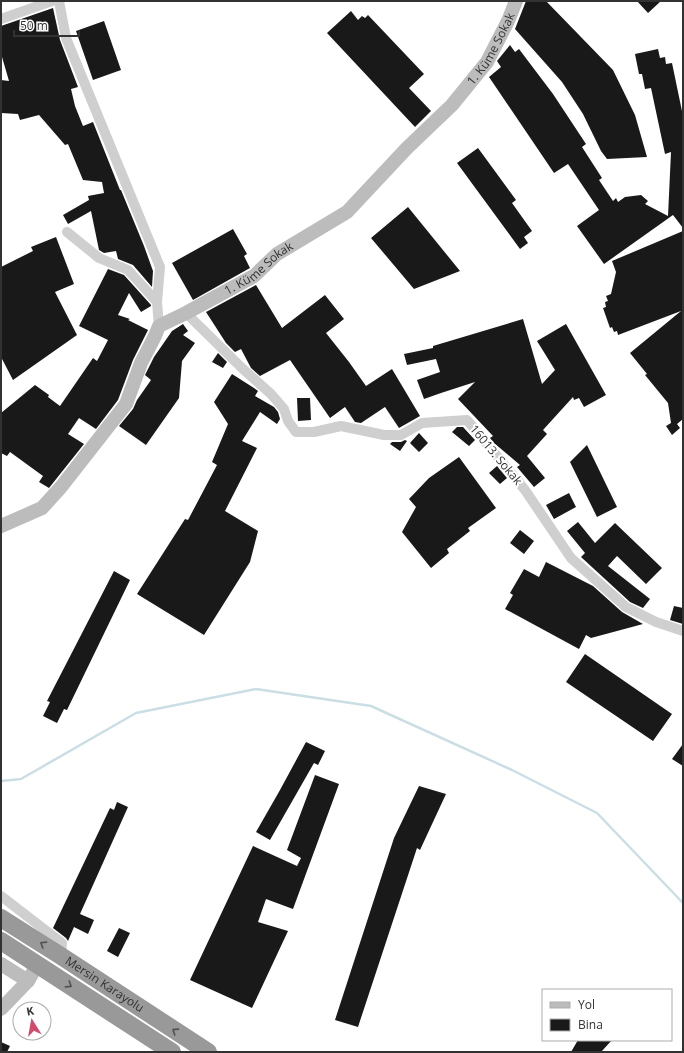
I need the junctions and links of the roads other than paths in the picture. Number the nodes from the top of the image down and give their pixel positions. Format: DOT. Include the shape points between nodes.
graph roads {
  1 [pos="52,1"];
  2 [pos="59,1"];
  3 [pos="516,1"];
  4 [pos="1,19"];
  5 [pos="67,232"];
  6 [pos="157,302"];
  7 [pos="186,313"];
  8 [pos="159,326"];
  9 [pos="1,526"];
  10 [pos="683,631"];
  11 [pos="1,896"];
  12 [pos="1,918"];
  13 [pos="1,941"];
  14 [pos="61,956"];
  15 [pos="1,964"];
  16 [pos="37,965"];
  17 [pos="28,980"];
  18 [pos="1,1009"];
  19 [pos="172,1052"];
  20 [pos="208,1052"];
  1 -- 4 [label="street"];
  2 -- 6 [label="street" via="66,38 160,267"];
  3 -- 7 [label="street, 1. Küme Sokak" via="487,62 452,105 407,148 347,212 277,254 254,276"];
  5 -- 6 [label="street" via="99,258 128,270"];
  6 -- 8 [label="street"];
  7 -- 8 [label="street, 1. Küme Sokak"];
  7 -- 10 [label="street, 16013. Sokak" via="271,394 284,409 288,421 296,432 314,432 341,426 384,435 401,435 422,423 467,420 525,490 571,558 626,607 656,622"];
  8 -- 9 [label="street" via="141,363 126,404 61,487 42,508"];
  11 -- 14 [label="street" via="62,943"];
  14 -- 12 [label="highway, Mersin Karayolu, one-way"];
  13 -- 16 [label="highway, Mersin Karayolu"];
  20 -- 14 [label="highway, Mersin Karayolu, one-way"];
  15 -- 17 [label="street"];
  16 -- 17 [label="street"];
  16 -- 19 [label="highway, Mersin Karayolu, one-way"];
  17 -- 18 [label="street"];
}
